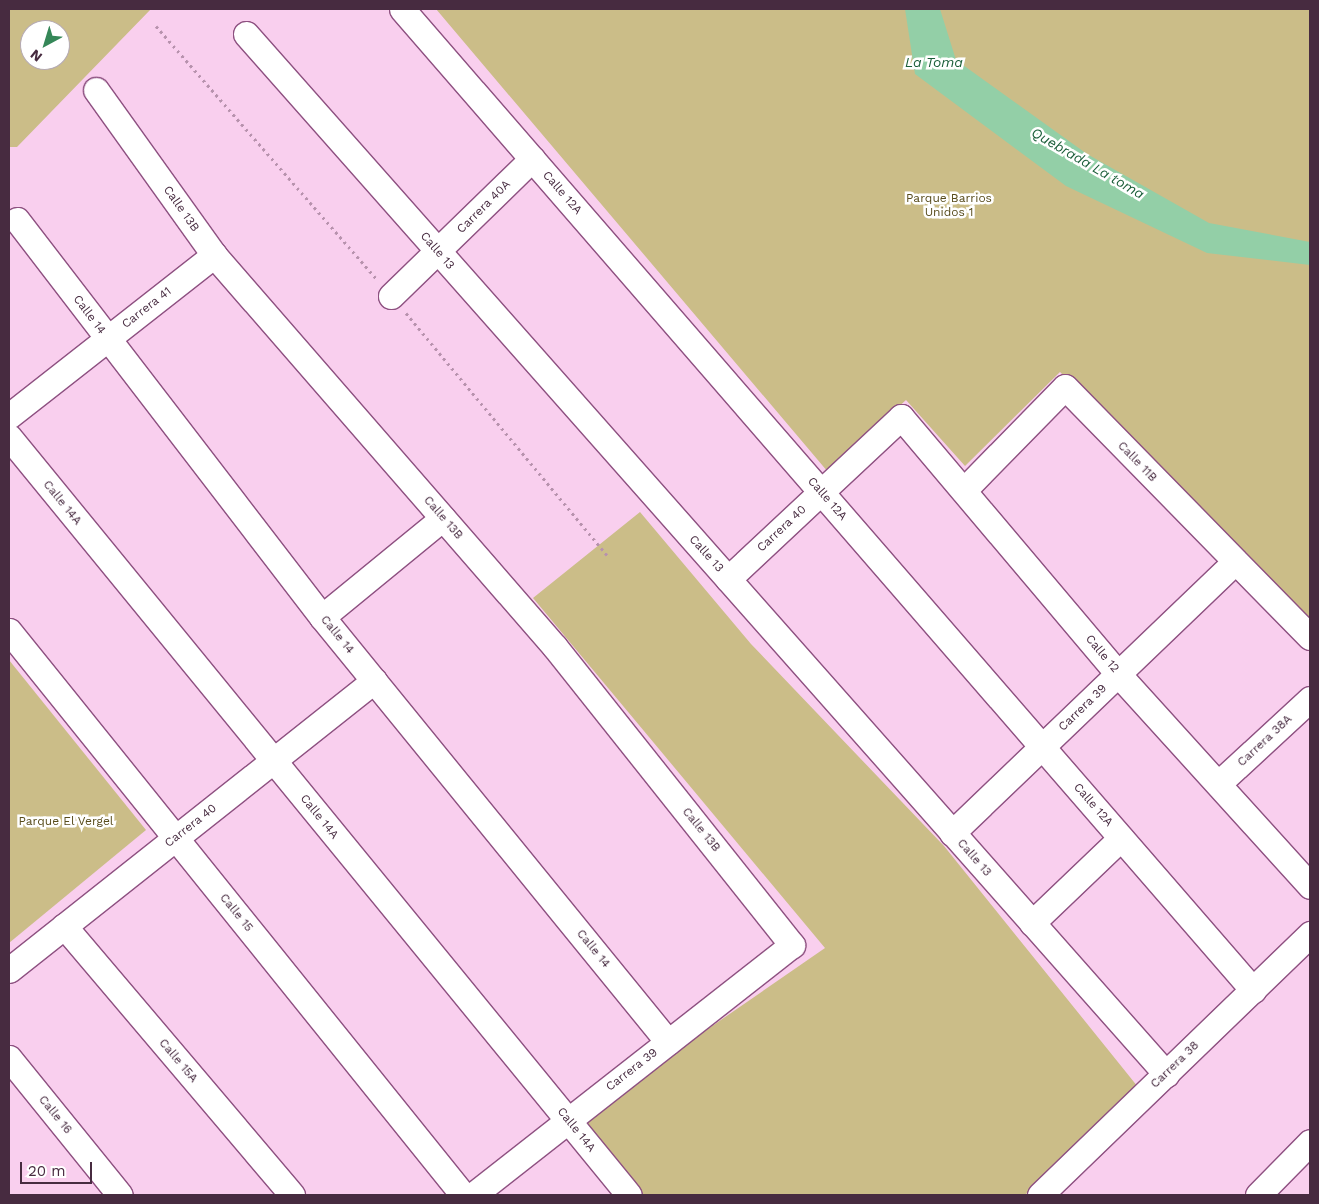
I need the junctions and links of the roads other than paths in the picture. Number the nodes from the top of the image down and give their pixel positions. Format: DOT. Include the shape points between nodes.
graph roads {
  1 [pos="402,9"];
  2 [pos="246,34"];
  3 [pos="96,90"];
  4 [pos="532,159"];
  5 [pos="17,220"];
  6 [pos="439,252"];
  7 [pos="214,255"];
  8 [pos="391,296"];
  9 [pos="107,339"];
  10 [pos="9,416"];
  11 [pos="901,417"];
  12 [pos="9,437"];
  13 [pos="966,488"];
  14 [pos="821,492"];
  15 [pos="443,518"];
  16 [pos="1235,562"];
  17 [pos="728,579"];
  18 [pos="322,617"];
  19 [pos="9,631"];
  20 [pos="1310,637"];
  21 [pos="1118,674"];
  22 [pos="374,681"];
  23 [pos="1310,699"];
  24 [pos="1042,747"];
  25 [pos="273,761"];
  26 [pos="1219,783"];
  27 [pos="952,833"];
  28 [pos="176,838"];
  29 [pos="1121,838"];
  30 [pos="1310,886"];
  31 [pos="1032,923"];
  32 [pos="64,926"];
  33 [pos="1310,934"];
  34 [pos="792,945"];
  35 [pos="9,970"];
  36 [pos="1253,990"];
  37 [pos="668,1042"];
  38 [pos="9,1058"];
  39 [pos="1166,1074"];
  40 [pos="568,1121"];
  41 [pos="1310,1142"];
  42 [pos="120,1195"];
  43 [pos="292,1195"];
  44 [pos="464,1195"];
  45 [pos="473,1195"];
  46 [pos="629,1195"];
  47 [pos="1040,1195"];
  48 [pos="1258,1195"];
  1 -- 4 [label="street, Calle 12A"];
  2 -- 6 [label="street, Calle 13"];
  3 -- 7 [label="street, Calle 13B"];
  4 -- 6 [label="street, Carrera 40A"];
  4 -- 14 [label="street, Calle 12A"];
  5 -- 9 [label="street, Calle 14"];
  6 -- 8 [label="street, Carrera 40A"];
  6 -- 17 [label="street, Calle 13"];
  7 -- 9 [label="street, Carrera 41"];
  7 -- 15 [label="street, Calle 13B"];
  9 -- 10 [label="street, Carrera 41"];
  9 -- 18 [label="street, Calle 14"];
  11 -- 13 [label="street, Calle 12"];
  11 -- 14 [label="street, Carrera 40"];
  12 -- 25 [label="street, Calle 14A"];
  13 -- 16 [label="street, Calle 11B" via="1065,387"];
  13 -- 21 [label="street, Calle 12"];
  14 -- 17 [label="street, Carrera 40"];
  14 -- 24 [label="street, Calle 12A"];
  15 -- 18 [label="street"];
  15 -- 34 [label="street, Calle 13B" via="555,647"];
  16 -- 20 [label="street, Calle 11B"];
  16 -- 21 [label="street, Carrera 39"];
  17 -- 27 [label="street, Calle 13"];
  18 -- 22 [label="street, Calle 14"];
  19 -- 28 [label="street, Calle 15"];
  21 -- 24 [label="street, Carrera 39"];
  21 -- 26 [label="street, Calle 12"];
  22 -- 25 [label="street, Carrera 40"];
  22 -- 37 [label="street, Calle 14"];
  23 -- 26 [label="street, Carrera 38A"];
  24 -- 27 [label="street, Carrera 39"];
  24 -- 29 [label="street, Calle 12A"];
  25 -- 28 [label="street, Carrera 40"];
  25 -- 40 [label="street, Calle 14A"];
  26 -- 30 [label="street, Calle 12"];
  27 -- 31 [label="street, Calle 13"];
  28 -- 32 [label="street, Carrera 40"];
  28 -- 44 [label="street, Calle 15"];
  29 -- 31 [label="street"];
  29 -- 36 [label="street, Calle 12A"];
  31 -- 39 [label="street, Calle 13"];
  32 -- 35 [label="street, Carrera 40"];
  32 -- 43 [label="street, Calle 15A"];
  33 -- 36 [label="street, Carrera 38"];
  34 -- 37 [label="street, Carrera 39"];
  36 -- 39 [label="street, Carrera 38"];
  37 -- 40 [label="street, Carrera 39"];
  38 -- 42 [label="street, Calle 16"];
  39 -- 47 [label="street, Carrera 38"];
  40 -- 45 [label="street, Carrera 39"];
  40 -- 46 [label="street, Calle 14A"];
  41 -- 48 [label="street"];
}
